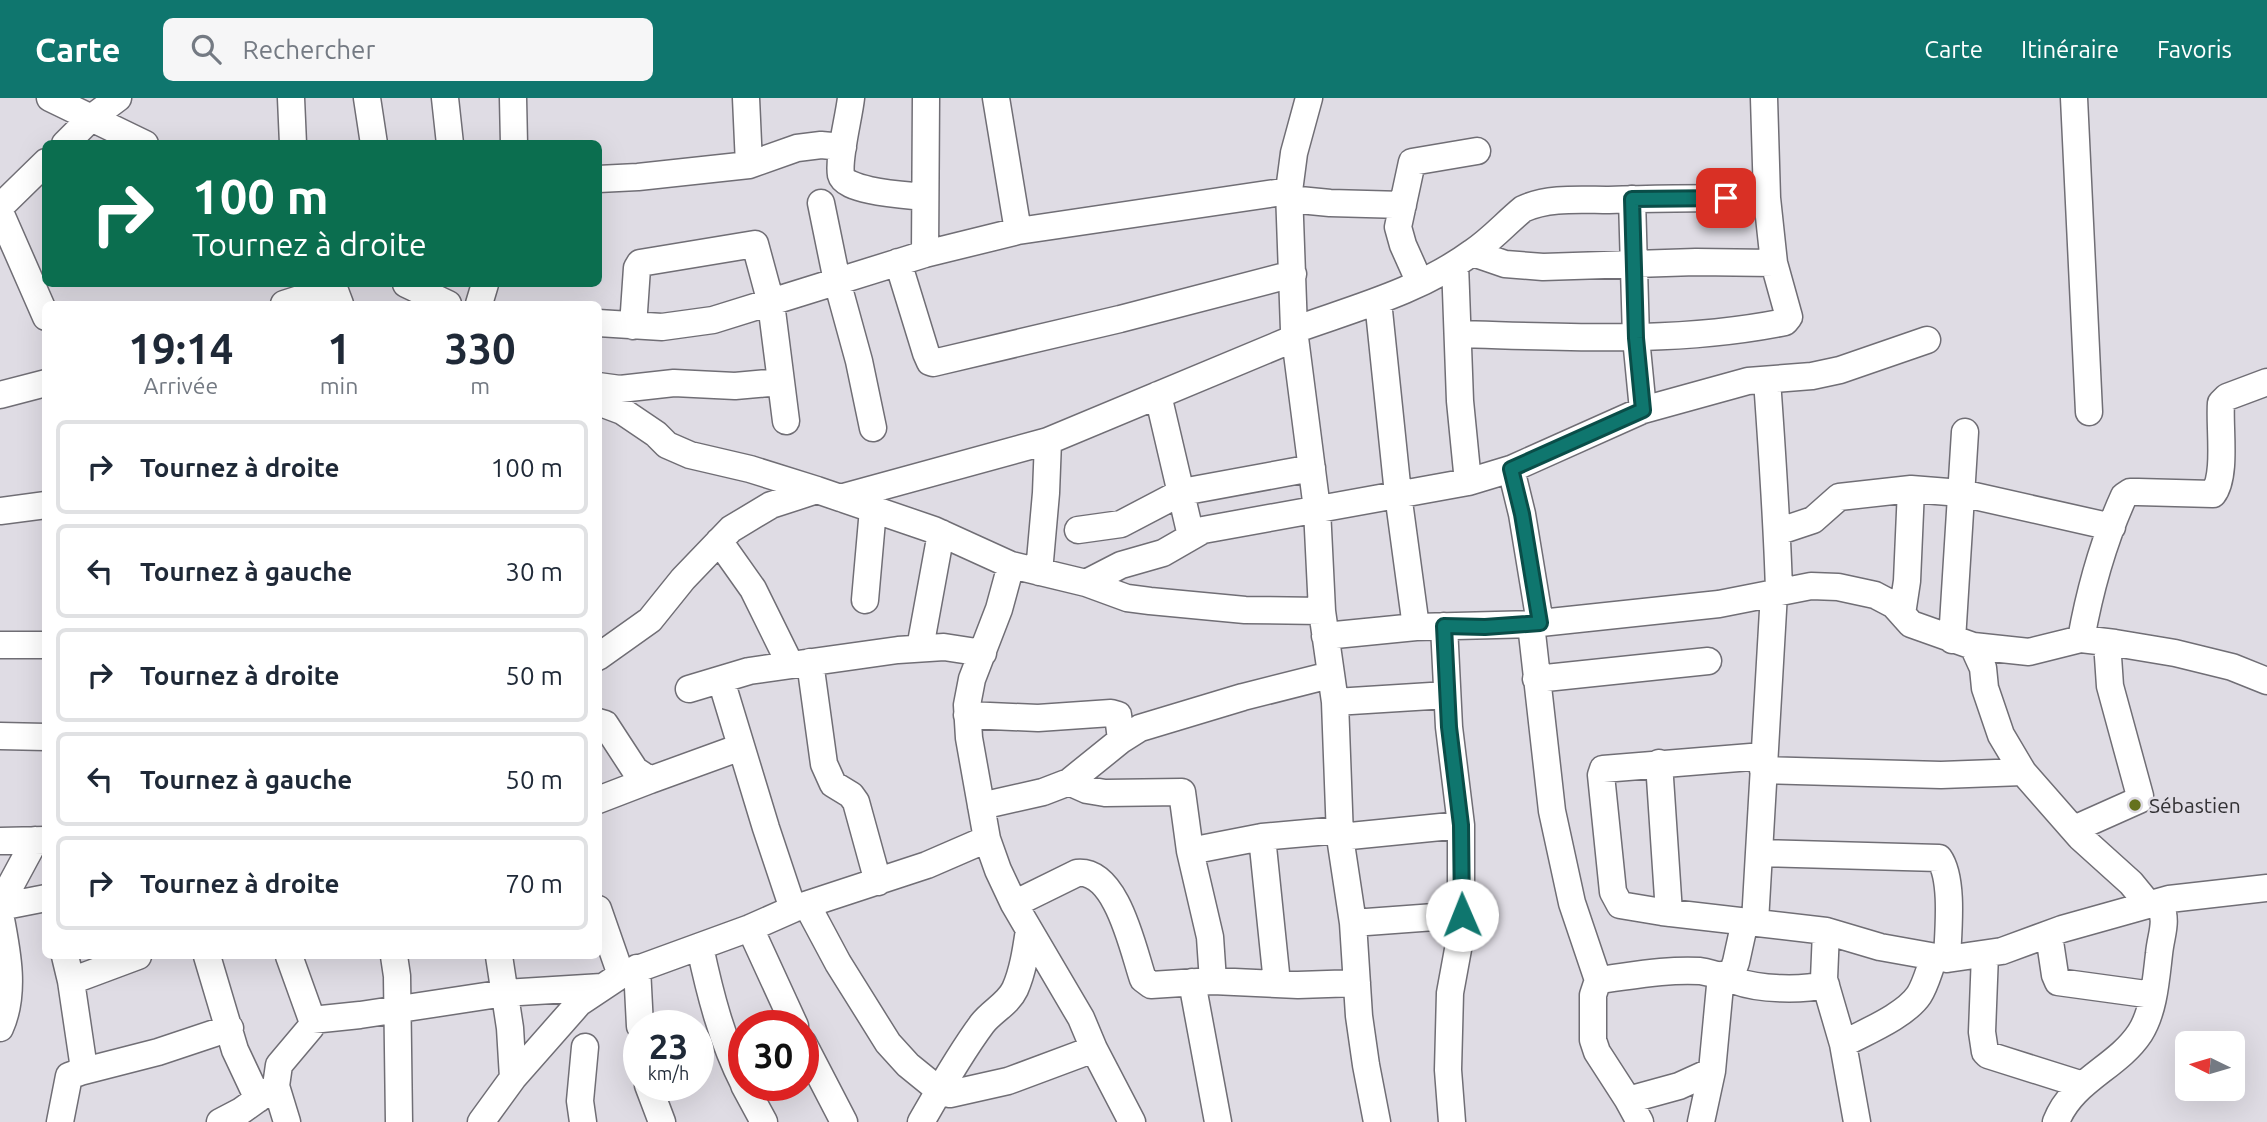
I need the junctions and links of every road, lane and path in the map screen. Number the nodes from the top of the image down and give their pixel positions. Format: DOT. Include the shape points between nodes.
graph roads {
  1 [pos="50,98"];
  2 [pos="118,98"];
  3 [pos="291,98"];
  4 [pos="367,98"];
  5 [pos="444,98"];
  6 [pos="513,98"];
  7 [pos="746,98"];
  8 [pos="851,98"];
  9 [pos="926,98"];
  10 [pos="996,98"];
  11 [pos="1309,98"];
  12 [pos="1764,98"];
  13 [pos="2074,98"];
  14 [pos="90,119"];
  15 [pos="69,140"];
  16 [pos="136,140"];
  17 [pos="293,140"];
  18 [pos="373,140"];
  19 [pos="449,140"];
  20 [pos="514,140"];
  21 [pos="843,147"];
  22 [pos="1477,151"];
  23 [pos="749,165"];
  24 [pos="42,166"];
  25 [pos="602,179"];
  26 [pos="1289,195"];
  27 [pos="924,197"];
  28 [pos="1766,198"];
  29 [pos="1632,199"];
  30 [pos="821,203"];
  31 [pos="1403,205"];
  32 [pos="0,210"];
  33 [pos="1018,231"];
  34 [pos="7,250"];
  35 [pos="925,254"];
  36 [pos="1464,258"];
  37 [pos="898,262"];
  38 [pos="1774,263"];
  39 [pos="1634,265"];
  40 [pos="1293,274"];
  41 [pos="837,281"];
  42 [pos="1420,283"];
  43 [pos="412,287"];
  44 [pos="340,292"];
  45 [pos="298,301"];
  46 [pos="442,301"];
  47 [pos="1378,301"];
  48 [pos="771,303"];
  49 [pos="42,310"];
  50 [pos="602,323"];
  51 [pos="633,326"];
  52 [pos="1294,334"];
  53 [pos="1458,334"];
  54 [pos="1636,338"];
  55 [pos="1927,340"];
  56 [pos="1767,380"];
  57 [pos="780,382"];
  58 [pos="2267,382"];
  59 [pos="42,384"];
  60 [pos="602,387"];
  61 [pos="0,395"];
  62 [pos="1158,395"];
  63 [pos="602,404"];
  64 [pos="1643,410"];
  65 [pos="2089,412"];
  66 [pos="786,421"];
  67 [pos="873,428"];
  68 [pos="1965,432"];
  69 [pos="1048,441"];
  70 [pos="1312,468"];
  71 [pos="1511,469"];
  72 [pos="1468,482"];
  73 [pos="1911,489"];
  74 [pos="1182,492"];
  75 [pos="1961,492"];
  76 [pos="829,494"];
  77 [pos="1398,494"];
  78 [pos="42,506"];
  79 [pos="873,509"];
  80 [pos="1317,509"];
  81 [pos="0,511"];
  82 [pos="2112,527"];
  83 [pos="1078,530"];
  84 [pos="1777,532"];
  85 [pos="941,533"];
  86 [pos="1191,536"];
  87 [pos="719,541"];
  88 [pos="1011,565"];
  89 [pos="1039,572"];
  90 [pos="1086,583"];
  91 [pos="1777,592"];
  92 [pos="865,600"];
  93 [pos="1902,614"];
  94 [pos="1323,623"];
  95 [pos="1535,624"];
  96 [pos="1444,626"];
  97 [pos="1416,627"];
  98 [pos="2094,640"];
  99 [pos="1963,643"];
  100 [pos="0,645"];
  101 [pos="42,645"];
  102 [pos="920,648"];
  103 [pos="983,653"];
  104 [pos="602,654"];
  105 [pos="1708,662"];
  106 [pos="800,663"];
  107 [pos="1330,675"];
  108 [pos="1536,679"];
  109 [pos="721,680"];
  110 [pos="2267,681"];
  111 [pos="689,689"];
  112 [pos="1447,695"];
  113 [pos="1335,702"];
  114 [pos="967,715"];
  115 [pos="602,723"];
  116 [pos="0,736"];
  117 [pos="42,737"];
  118 [pos="1121,740"];
  119 [pos="741,747"];
  120 [pos="1659,763"];
  121 [pos="1763,763"];
  122 [pos="2023,772"];
  123 [pos="650,780"];
  124 [pos="1069,782"];
  125 [pos="602,798"];
  126 [pos="981,806"];
  127 [pos="1461,825"];
  128 [pos="2074,829"];
  129 [pos="1340,833"];
  130 [pos="1262,837"];
  131 [pos="987,838"];
  132 [pos="40,840"];
  133 [pos="0,841"];
  134 [pos="1190,851"];
  135 [pos="1759,853"];
  136 [pos="878,882"];
  137 [pos="2267,888"];
  138 [pos="42,899"];
  139 [pos="2154,903"];
  140 [pos="1014,904"];
  141 [pos="0,906"];
  142 [pos="800,907"];
  143 [pos="1669,913"];
  144 [pos="0,914"];
  145 [pos="1462,915"];
  146 [pos="602,921"];
  147 [pos="1750,921"];
  148 [pos="1353,923"];
  149 [pos="750,928"];
  150 [pos="1030,930"];
  151 [pos="1826,931"];
  152 [pos="2049,935"];
  153 [pos="700,947"];
  154 [pos="1985,954"];
  155 [pos="120,959"];
  156 [pos="208,959"];
  157 [pos="291,959"];
  158 [pos="394,959"];
  159 [pos="499,959"];
  160 [pos="1940,959"];
  161 [pos="68,968"];
  162 [pos="621,976"];
  163 [pos="1726,977"];
  164 [pos="1598,980"];
  165 [pos="1202,981"];
  166 [pos="1278,984"];
  167 [pos="1357,984"];
  168 [pos="1826,985"];
  169 [pos="505,993"];
  170 [pos="2152,995"];
  171 [pos="396,1009"];
  172 [pos="634,1010"];
  173 [pos="788,1010"];
  174 [pos="312,1020"];
  175 [pos="0,1028"];
  176 [pos="230,1028"];
  177 [pos="728,1044"];
  178 [pos="1843,1044"];
  179 [pos="585,1046"];
  180 [pos="1094,1049"];
  181 [pos="1712,1070"];
  182 [pos="80,1072"];
  183 [pos="819,1074"];
  184 [pos="513,1077"];
  185 [pos="2082,1085"];
  186 [pos="940,1091"];
  187 [pos="267,1093"];
  188 [pos="654,1101"];
  189 [pos="753,1101"];
  190 [pos="1634,1111"];
  191 [pos="60,1122"];
  192 [pos="220,1122"];
  193 [pos="287,1122"];
  194 [pos="399,1122"];
  195 [pos="481,1122"];
  196 [pos="583,1122"];
  197 [pos="662,1122"];
  198 [pos="764,1122"];
  199 [pos="844,1122"];
  200 [pos="922,1122"];
  201 [pos="1132,1122"];
  202 [pos="1218,1122"];
  203 [pos="1377,1122"];
  204 [pos="1452,1122"];
  205 [pos="1701,1122"];
  206 [pos="1857,1122"];
  207 [pos="2056,1122"];
  1 -- 14 [label="street"];
  2 -- 14 [label="street"];
  3 -- 17 [label="street"];
  4 -- 18 [label="street"];
  5 -- 19 [label="street"];
  6 -- 20 [label="street"];
  7 -- 23 [label="street"];
  8 -- 21 [label="street"];
  9 -- 27 [label="street"];
  10 -- 33 [label="street"];
  11 -- 26 [label="street" via="1294,153"];
  12 -- 28 [label="street"];
  13 -- 65 [label="street"];
  14 -- 15 [label="street"];
  14 -- 16 [label="street"];
  21 -- 23 [label="street" via="797,148"];
  21 -- 27 [label="street" via="841,175 850,185"];
  22 -- 31 [label="street" via="1412,162"];
  23 -- 25 [label="street"];
  24 -- 32 [label="street"];
  26 -- 31 [label="street" via="1330,203"];
  26 -- 33 [label="street"];
  26 -- 40 [label="street"];
  27 -- 35 [label="street"];
  28 -- 29 [label="street"];
  28 -- 38 [label="street"];
  29 -- 36 [label="street" via="1522,209"];
  29 -- 39 [label="street"];
  30 -- 41 [label="street"];
  31 -- 42 [label="street" via="1400,234"];
  32 -- 34 [label="street"];
  33 -- 35 [label="street"];
  34 -- 49 [label="street"];
  35 -- 37 [label="street"];
  36 -- 39 [label="street" via="1519,266"];
  36 -- 42 [label="street"];
  36 -- 53 [label="street"];
  37 -- 40 [label="street" via="933,363"];
  37 -- 41 [label="street"];
  38 -- 39 [label="street"];
  38 -- 54 [label="street" via="1788,310 1785,323 1698,336"];
  39 -- 54 [label="street"];
  40 -- 52 [label="street"];
  41 -- 48 [label="street"];
  41 -- 67 [label="street"];
  42 -- 47 [label="street"];
  43 -- 46 [label="street"];
  44 -- 45 [label="street"];
  47 -- 52 [label="street"];
  47 -- 77 [label="street"];
  48 -- 51 [label="street" via="688,325"];
  48 -- 51 [label="street" via="756,245 749,244 640,263"];
  48 -- 57 [label="street"];
  50 -- 51 [label="street"];
  52 -- 62 [label="street"];
  52 -- 70 [label="street"];
  53 -- 54 [label="street"];
  53 -- 72 [label="street"];
  54 -- 64 [label="street"];
  55 -- 56 [label="street" via="1840,370"];
  56 -- 64 [label="street"];
  56 -- 84 [label="street"];
  57 -- 60 [label="street"];
  57 -- 66 [label="street"];
  58 -- 82 [label="street" via="2221,403 2220,470 2213,494 2130,492 2124,496"];
  59 -- 61 [label="street"];
  62 -- 69 [label="street"];
  62 -- 74 [label="street"];
  63 -- 76 [label="street" via="622,411 671,448"];
  64 -- 71 [label="street"];
  68 -- 75 [label="street"];
  69 -- 76 [label="street"];
  69 -- 89 [label="street"];
  70 -- 74 [label="street"];
  70 -- 80 [label="street"];
  71 -- 72 [label="street"];
  71 -- 95 [label="street" via="1522,514"];
  72 -- 77 [label="street"];
  73 -- 75 [label="street"];
  73 -- 84 [label="street" via="1839,497 1813,520"];
  73 -- 93 [label="street"];
  74 -- 83 [label="street" via="1121,524"];
  74 -- 86 [label="street"];
  75 -- 82 [label="street"];
  75 -- 99 [label="street"];
  76 -- 79 [label="street"];
  76 -- 87 [label="street" via="764,509 731,528"];
  77 -- 80 [label="street"];
  77 -- 97 [label="street"];
  78 -- 81 [label="street"];
  79 -- 85 [label="street"];
  79 -- 92 [label="street"];
  80 -- 86 [label="street" via="1226,524"];
  80 -- 94 [label="street"];
  82 -- 98 [label="street" via="2091,588"];
  84 -- 91 [label="street"];
  85 -- 88 [label="street"];
  85 -- 102 [label="street"];
  86 -- 90 [label="street" via="1163,553 1121,565"];
  87 -- 104 [label="street" via="650,620"];
  87 -- 106 [label="street"];
  88 -- 89 [label="street"];
  88 -- 103 [label="street"];
  89 -- 90 [label="street"];
  90 -- 94 [label="street" via="1150,601"];
  91 -- 93 [label="street" via="1811,586 1862,591 1894,605"];
  91 -- 95 [label="street" via="1719,604"];
  91 -- 121 [label="street"];
  93 -- 99 [label="street" via="1911,624"];
  94 -- 97 [label="street"];
  94 -- 107 [label="street"];
  95 -- 96 [label="street"];
  95 -- 108 [label="street"];
  96 -- 97 [label="street"];
  96 -- 112 [label="street"];
  98 -- 99 [label="street" via="2029,652"];
  98 -- 110 [label="street" via="2175,653"];
  98 -- 128 [label="street" via="2140,796"];
  99 -- 122 [label="street" via="1983,668 2001,735"];
  100 -- 101 [label="street"];
  102 -- 103 [label="street"];
  102 -- 106 [label="street"];
  103 -- 114 [label="street" via="972,679"];
  105 -- 108 [label="street"];
  106 -- 109 [label="street"];
  106 -- 136 [label="street" via="824,764 833,784 856,802"];
  107 -- 113 [label="street"];
  107 -- 118 [label="street" via="1151,725"];
  108 -- 164 [label="street" via="1552,811 1572,903"];
  109 -- 111 [label="street"];
  109 -- 119 [label="street"];
  112 -- 113 [label="street"];
  112 -- 127 [label="street"];
  113 -- 129 [label="street"];
  114 -- 118 [label="street" via="1038,718 1111,713 1118,715"];
  114 -- 126 [label="street"];
  115 -- 123 [label="street" via="635,770"];
  116 -- 117 [label="street"];
  118 -- 124 [label="street"];
  119 -- 123 [label="street"];
  119 -- 142 [label="street"];
  120 -- 121 [label="street"];
  120 -- 143 [label="street"];
  120 -- 143 [label="street" via="1603,769 1601,775 1616,899 1623,907"];
  121 -- 122 [label="street" via="1941,775"];
  121 -- 135 [label="street"];
  122 -- 128 [label="street"];
  123 -- 125 [label="street"];
  124 -- 126 [label="street"];
  124 -- 134 [label="street" via="1105,793 1181,792"];
  126 -- 131 [label="street"];
  127 -- 129 [label="street"];
  127 -- 145 [label="street"];
  128 -- 139 [label="street"];
  129 -- 130 [label="street"];
  129 -- 148 [label="street"];
  130 -- 134 [label="street"];
  130 -- 166 [label="street"];
  131 -- 136 [label="street"];
  131 -- 140 [label="street"];
  132 -- 133 [label="street"];
  132 -- 141 [label="street"];
  134 -- 165 [label="street" via="1210,937"];
  135 -- 147 [label="street"];
  135 -- 160 [label="street" via="1939,858 1947,898"];
  136 -- 142 [label="street"];
  137 -- 139 [label="street"];
  138 -- 141 [label="street"];
  139 -- 152 [label="street"];
  139 -- 170 [label="street" via="2165,924"];
  140 -- 150 [label="street"];
  140 -- 165 [label="street" via="1074,874 1088,873 1106,888 1120,911 1146,982 1155,986"];
  142 -- 149 [label="street"];
  142 -- 186 [label="street" via="888,1043"];
  143 -- 147 [label="street"];
  144 -- 175 [label="street" via="10,966"];
  145 -- 148 [label="street"];
  145 -- 204 [label="street" via="1450,993"];
  146 -- 162 [label="street"];
  147 -- 151 [label="street"];
  147 -- 163 [label="street"];
  148 -- 167 [label="street"];
  149 -- 153 [label="street"];
  149 -- 173 [label="street"];
  150 -- 180 [label="street"];
  150 -- 186 [label="street" via="1020,977 1009,999 985,1020"];
  151 -- 160 [label="street"];
  151 -- 168 [label="street"];
  152 -- 154 [label="street"];
  152 -- 170 [label="street" via="2058,982"];
  153 -- 162 [label="street"];
  153 -- 177 [label="street"];
  154 -- 160 [label="street"];
  154 -- 185 [label="street" via="1985,1052"];
  155 -- 161 [label="street"];
  156 -- 176 [label="street"];
  157 -- 174 [label="street"];
  158 -- 171 [label="street"];
  159 -- 169 [label="street"];
  160 -- 178 [label="street" via="1913,1003"];
  161 -- 182 [label="street" via="83,1062"];
  162 -- 169 [label="street"];
  162 -- 172 [label="street"];
  162 -- 184 [label="street" via="579,1003"];
  163 -- 164 [label="street" via="1674,971"];
  163 -- 168 [label="street" via="1788,988"];
  163 -- 181 [label="street"];
  164 -- 190 [label="street" via="1593,995 1594,1046"];
  165 -- 166 [label="street"];
  165 -- 202 [label="street"];
  166 -- 167 [label="street"];
  167 -- 203 [label="street"];
  168 -- 178 [label="street"];
  169 -- 171 [label="street"];
  169 -- 184 [label="street"];
  170 -- 185 [label="street" via="2139,1034"];
  171 -- 174 [label="street"];
  171 -- 194 [label="street"];
  174 -- 187 [label="street" via="279,1065"];
  176 -- 182 [label="street"];
  176 -- 187 [label="street" via="235,1050"];
  178 -- 206 [label="street"];
  179 -- 196 [label="street" via="580,1101"];
  180 -- 186 [label="street" via="1008,1081 950,1094"];
  180 -- 201 [label="street"];
  181 -- 190 [label="street"];
  181 -- 205 [label="street"];
  182 -- 191 [label="street" via="69,1076"];
  183 -- 199 [label="street"];
  184 -- 195 [label="street"];
  185 -- 207 [label="street" via="2066,1101"];
  186 -- 200 [label="street"];
  187 -- 192 [label="street"];
  187 -- 193 [label="street"];
  188 -- 197 [label="street"];
  189 -- 198 [label="street"];
}
